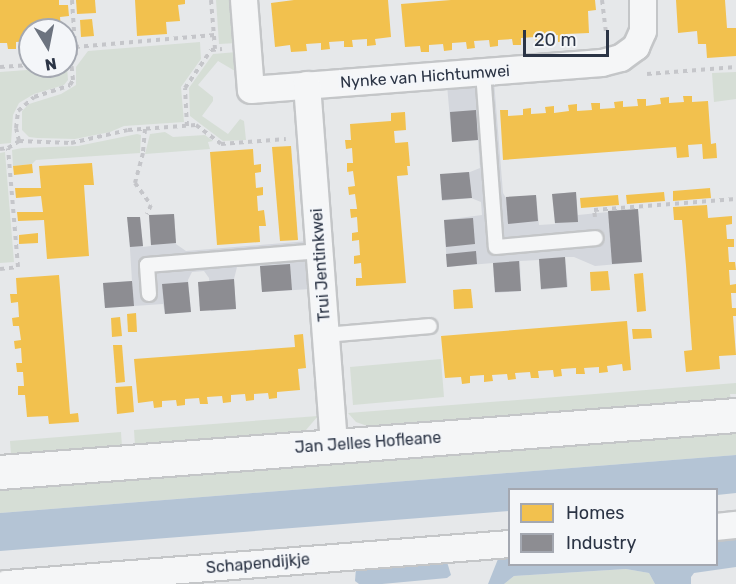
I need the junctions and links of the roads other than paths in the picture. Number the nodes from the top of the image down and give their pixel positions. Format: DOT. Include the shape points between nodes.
graph roads {
  1 [pos="244,0"];
  2 [pos="643,0"];
  3 [pos="483,72"];
  4 [pos="307,86"];
  5 [pos="596,238"];
  6 [pos="320,251"];
  7 [pos="149,294"];
  8 [pos="430,326"];
  9 [pos="326,335"];
  10 [pos="736,415"];
  11 [pos="334,445"];
  12 [pos="0,472"];
  13 [pos="736,525"];
  14 [pos="718,527"];
  15 [pos="508,544"];
  16 [pos="185,577"];
  17 [pos="139,579"];
  18 [pos="6,584"];
  1 -- 4 [label="street, Nynke van Hichtumwei" via="251,90"];
  2 -- 3 [label="street, Nynke van Hichtumwei" via="643,31 636,47 621,58 603,63"];
  3 -- 4 [label="street, Nynke van Hichtumwei"];
  3 -- 5 [label="lane" via="496,247"];
  4 -- 6 [label="street, Trui Jentinkwei"];
  6 -- 7 [label="lane" via="147,266"];
  6 -- 9 [label="street, Trui Jentinkwei"];
  8 -- 9 [label="lane"];
  9 -- 11 [label="street, Trui Jentinkwei"];
  10 -- 11 [label="street, Jan Jelles Hofleane"];
  11 -- 12 [label="street, Jan Jelles Hofleane"];
  13 -- 14 [label="street"];
  15 -- 16 [label="street, Schapendijkje"];
  16 -- 17 [label="street, Schapendijkje"];
  17 -- 18 [label="street, Schapendijkje"];
}
